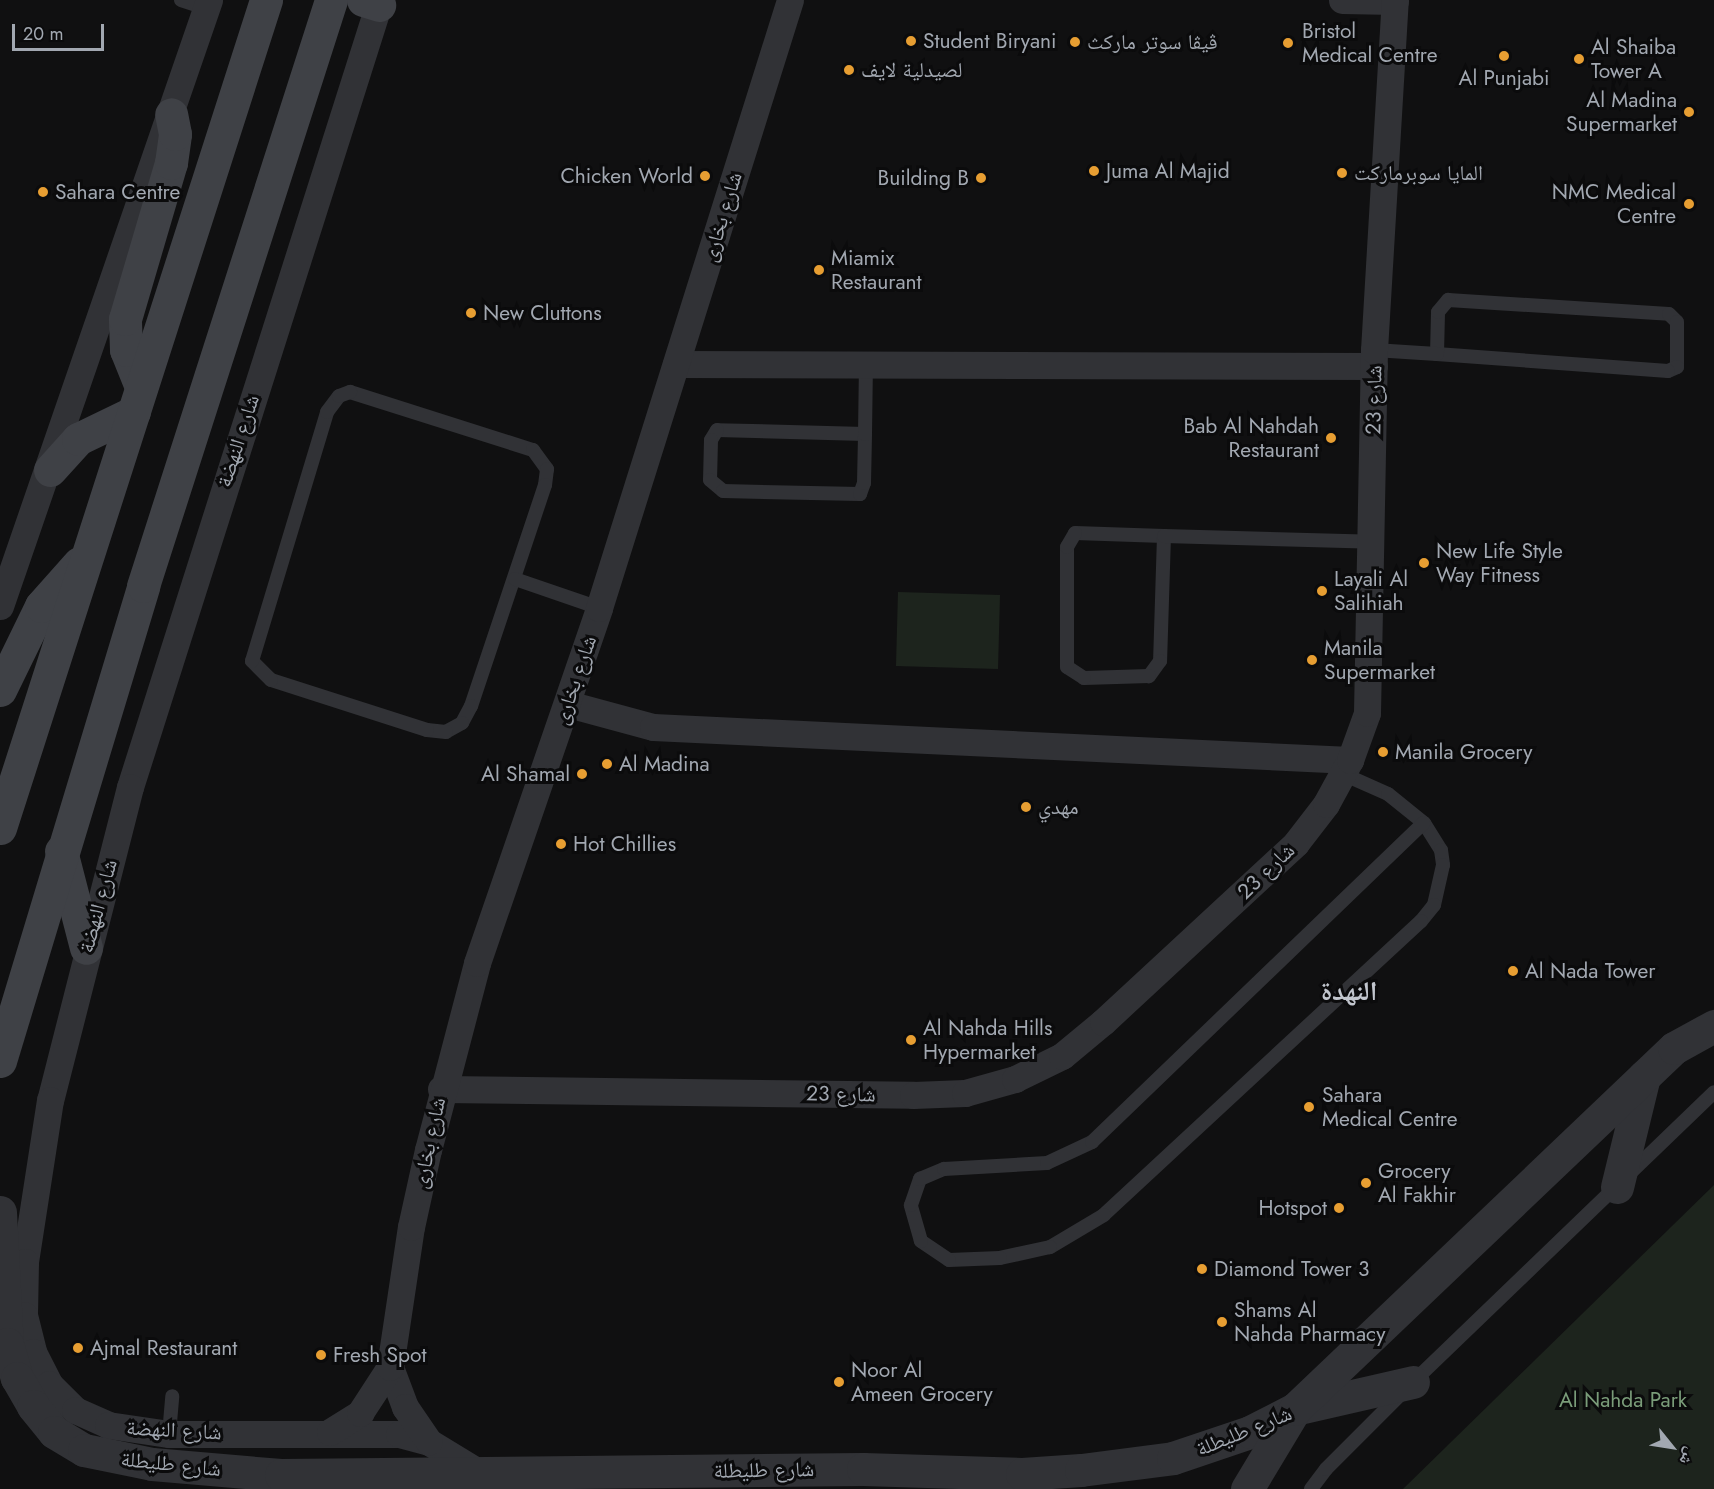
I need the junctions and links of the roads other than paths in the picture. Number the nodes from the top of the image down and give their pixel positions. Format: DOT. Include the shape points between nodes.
graph roads {
  1 [pos="181,0"];
  2 [pos="266,0"];
  3 [pos="331,0"];
  4 [pos="790,0"];
  5 [pos="1342,0"];
  6 [pos="1395,0"];
  7 [pos="374,2"];
  8 [pos="207,4"];
  9 [pos="171,114"];
  10 [pos="1437,354"];
  11 [pos="1374,358"];
  12 [pos="676,363"];
  13 [pos="866,365"];
  14 [pos="137,399"];
  15 [pos="865,434"];
  16 [pos="50,470"];
  17 [pos="1164,536"];
  18 [pos="1373,542"];
  19 [pos="85,558"];
  20 [pos="515,579"];
  21 [pos="0,606"];
  22 [pos="599,608"];
  23 [pos="0,690"];
  24 [pos="568,704"];
  25 [pos="1346,767"];
  26 [pos="1424,824"];
  27 [pos="0,828"];
  28 [pos="61,849"];
  29 [pos="87,948"];
  30 [pos="1714,1026"];
  31 [pos="0,1061"];
  32 [pos="1644,1076"];
  33 [pos="441,1089"];
  34 [pos="1714,1092"];
  35 [pos="1617,1186"];
  36 [pos="0,1212"];
  37 [pos="390,1367"];
  38 [pos="1413,1382"];
  39 [pos="172,1396"];
  40 [pos="1295,1409"];
  41 [pos="330,1432"];
  42 [pos="169,1434"];
  43 [pos="429,1442"];
  44 [pos="863,1469"];
  45 [pos="1022,1474"];
  46 [pos="281,1475"];
  47 [pos="483,1475"];
  48 [pos="233,1489"];
  49 [pos="778,1489"];
  50 [pos="1093,1489"];
  51 [pos="1247,1489"];
  52 [pos="1311,1489"];
  1 -- 8 [label="lane"];
  2 -- 14 [label="main road"];
  3 -- 28 [label="main road"];
  4 -- 12 [label="street, شارع بخارى"];
  5 -- 6 [label="street"];
  6 -- 11 [label="street, شارع 23"];
  7 -- 29 [label="street, شارع النهضة" via="167,660"];
  8 -- 9 [label="street"];
  9 -- 14 [label="main road" via="175,134 171,163 125,319 126,350"];
  9 -- 16 [label="street"];
  10 -- 10 [label="lane" via="1671,371 1678,363 1677,322 1669,315 1448,300 1438,312"];
  10 -- 11 [label="lane"];
  11 -- 13 [label="street"];
  11 -- 18 [label="street, شارع 23"];
  12 -- 13 [label="street"];
  12 -- 22 [label="street, شارع بخارى"];
  13 -- 15 [label="lane"];
  14 -- 16 [label="main road" via="78,439"];
  14 -- 19 [label="main road"];
  15 -- 15 [label="lane" via="717,430 711,440 710,480 723,491 855,496 864,483"];
  16 -- 21 [label="street"];
  17 -- 17 [label="lane" via="1081,532 1070,536 1065,660 1078,676 1142,677 1158,667"];
  17 -- 18 [label="lane"];
  18 -- 25 [label="street, شارع 23" via="1367,713"];
  19 -- 23 [label="main road" via="41,606"];
  19 -- 27 [label="main road"];
  20 -- 20 [label="lane" via="468,715 446,732 427,730 271,680 252,661 327,412 339,396 350,392 427,413 540,456 548,477"];
  20 -- 22 [label="lane"];
  22 -- 24 [label="street, شارع بخارى"];
  24 -- 25 [label="street" via="653,727"];
  24 -- 33 [label="street, شارع بخارى" via="477,963"];
  25 -- 26 [label="lane"];
  25 -- 33 [label="street, شارع 23" via="1302,836 1269,870 1103,1023 1062,1056 1015,1079 965,1093 913,1095"];
  26 -- 26 [label="lane" via="1092,1142 1047,1163 944,1169 920,1179 911,1205 921,1241 949,1260 1000,1258 1050,1247 1104,1215 1421,921 1434,905 1443,865 1441,850"];
  28 -- 29 [label="main road"];
  28 -- 31 [label="main road"];
  29 -- 42 [label="street, شارع النهضة" via="50,1100 26,1262 24,1315 33,1352 49,1384 75,1410 108,1425"];
  30 -- 32 [label="street" via="1674,1048"];
  32 -- 35 [label="street"];
  32 -- 40 [label="street"];
  33 -- 37 [label="street, شارع بخارى" via="411,1227"];
  34 -- 35 [label="lane" via="1657,1143"];
  35 -- 38 [label="lane"];
  36 -- 46 [label="street, شارع طليطلة" via="7,1344 17,1378 54,1432 84,1450 117,1459"];
  37 -- 41 [label="street, شارع بخارى" via="360,1413"];
  37 -- 43 [label="street, شارع بخارى" via="405,1407"];
  38 -- 40 [label="street, شارع طليطلة"];
  38 -- 52 [label="lane"];
  39 -- 42 [label="lane"];
  40 -- 45 [label="street, شارع طليطلة" via="1250,1432 1173,1458 1138,1465"];
  40 -- 51 [label="street"];
  41 -- 42 [label="street, شارع النهضة"];
  41 -- 43 [label="street, شارع النهضة" via="399,1434"];
  43 -- 47 [label="street, شارع النهضة"];
  44 -- 45 [label="street, شارع طليطلة"];
  44 -- 47 [label="street, شارع طليطلة"];
  44 -- 49 [label="street"];
  45 -- 50 [label="street"];
  46 -- 47 [label="street, شارع طليطلة"];
  46 -- 48 [label="street"];
}
